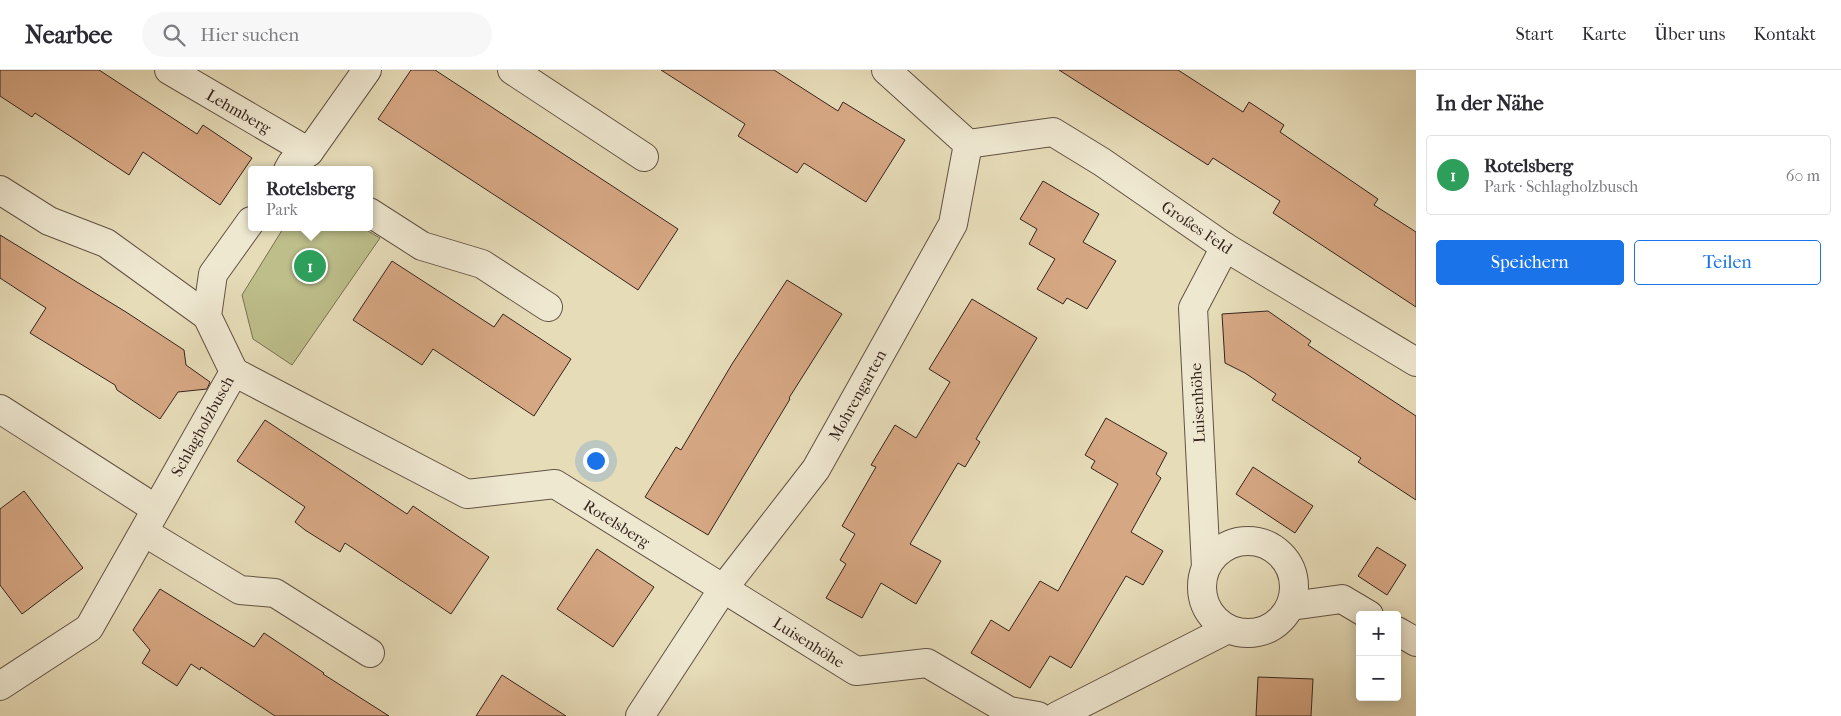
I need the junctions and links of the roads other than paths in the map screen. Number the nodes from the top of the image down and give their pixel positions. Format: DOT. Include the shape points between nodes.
graph roads {
  1 [pos="169,70"];
  2 [pos="367,70"];
  3 [pos="512,70"];
  4 [pos="886,70"];
  5 [pos="968,144"];
  6 [pos="644,157"];
  7 [pos="298,164"];
  8 [pos="0,190"];
  9 [pos="373,215"];
  10 [pos="248,225"];
  11 [pos="1226,247"];
  12 [pos="548,307"];
  13 [pos="207,316"];
  14 [pos="1416,362"];
  15 [pos="234,372"];
  16 [pos="0,409"];
  17 [pos="150,520"];
  18 [pos="1206,567"];
  19 [pos="723,589"];
  20 [pos="1290,606"];
  21 [pos="1362,611"];
  22 [pos="1228,629"];
  23 [pos="1401,633"];
  24 [pos="1416,642"];
  25 [pos="370,653"];
  26 [pos="0,686"];
  27 [pos="640,716"];
  28 [pos="1038,716"];
  29 [pos="1057,716"];
  1 -- 7 [label="street, Lehmberg"];
  2 -- 7 [label="street"];
  3 -- 6 [label="street"];
  4 -- 5 [label="street"];
  5 -- 11 [label="street, Großes Feld" via="1053,132"];
  5 -- 19 [label="street, Mohrengarten" via="953,224 816,468"];
  8 -- 13 [label="street, Schlagholzbusch" via="49,221 106,244"];
  9 -- 12 [label="street" via="422,246 482,264"];
  10 -- 13 [label="street" via="213,274"];
  11 -- 14 [label="street, Großes Feld"];
  11 -- 18 [label="street, Luisenhöhe" via="1192,308"];
  13 -- 15 [label="street, Schlagholzbusch"];
  15 -- 17 [label="street, Schlagholzbusch"];
  15 -- 19 [label="street, Rotelsberg" via="467,494 555,484"];
  16 -- 17 [label="street"];
  17 -- 25 [label="street" via="240,590 275,593"];
  17 -- 26 [label="street, Schlagholzbusch" via="89,628"];
  18 -- 20 [label="street" via="1216,552 1232,543 1250,540 1268,544 1282,555 1292,570 1295,589"];
  18 -- 22 [label="street, Luisenhöhe" via="1202,585 1204,602 1214,618"];
  19 -- 27 [label="street, Mohrengarten"];
  19 -- 28 [label="street, Luisenhöhe" via="856,671 927,663 1009,711"];
  20 -- 21 [label="street" via="1342,599"];
  20 -- 22 [label="street" via="1280,621 1264,630 1246,633"];
  22 -- 29 [label="street"];
  23 -- 24 [label="street"];
}
